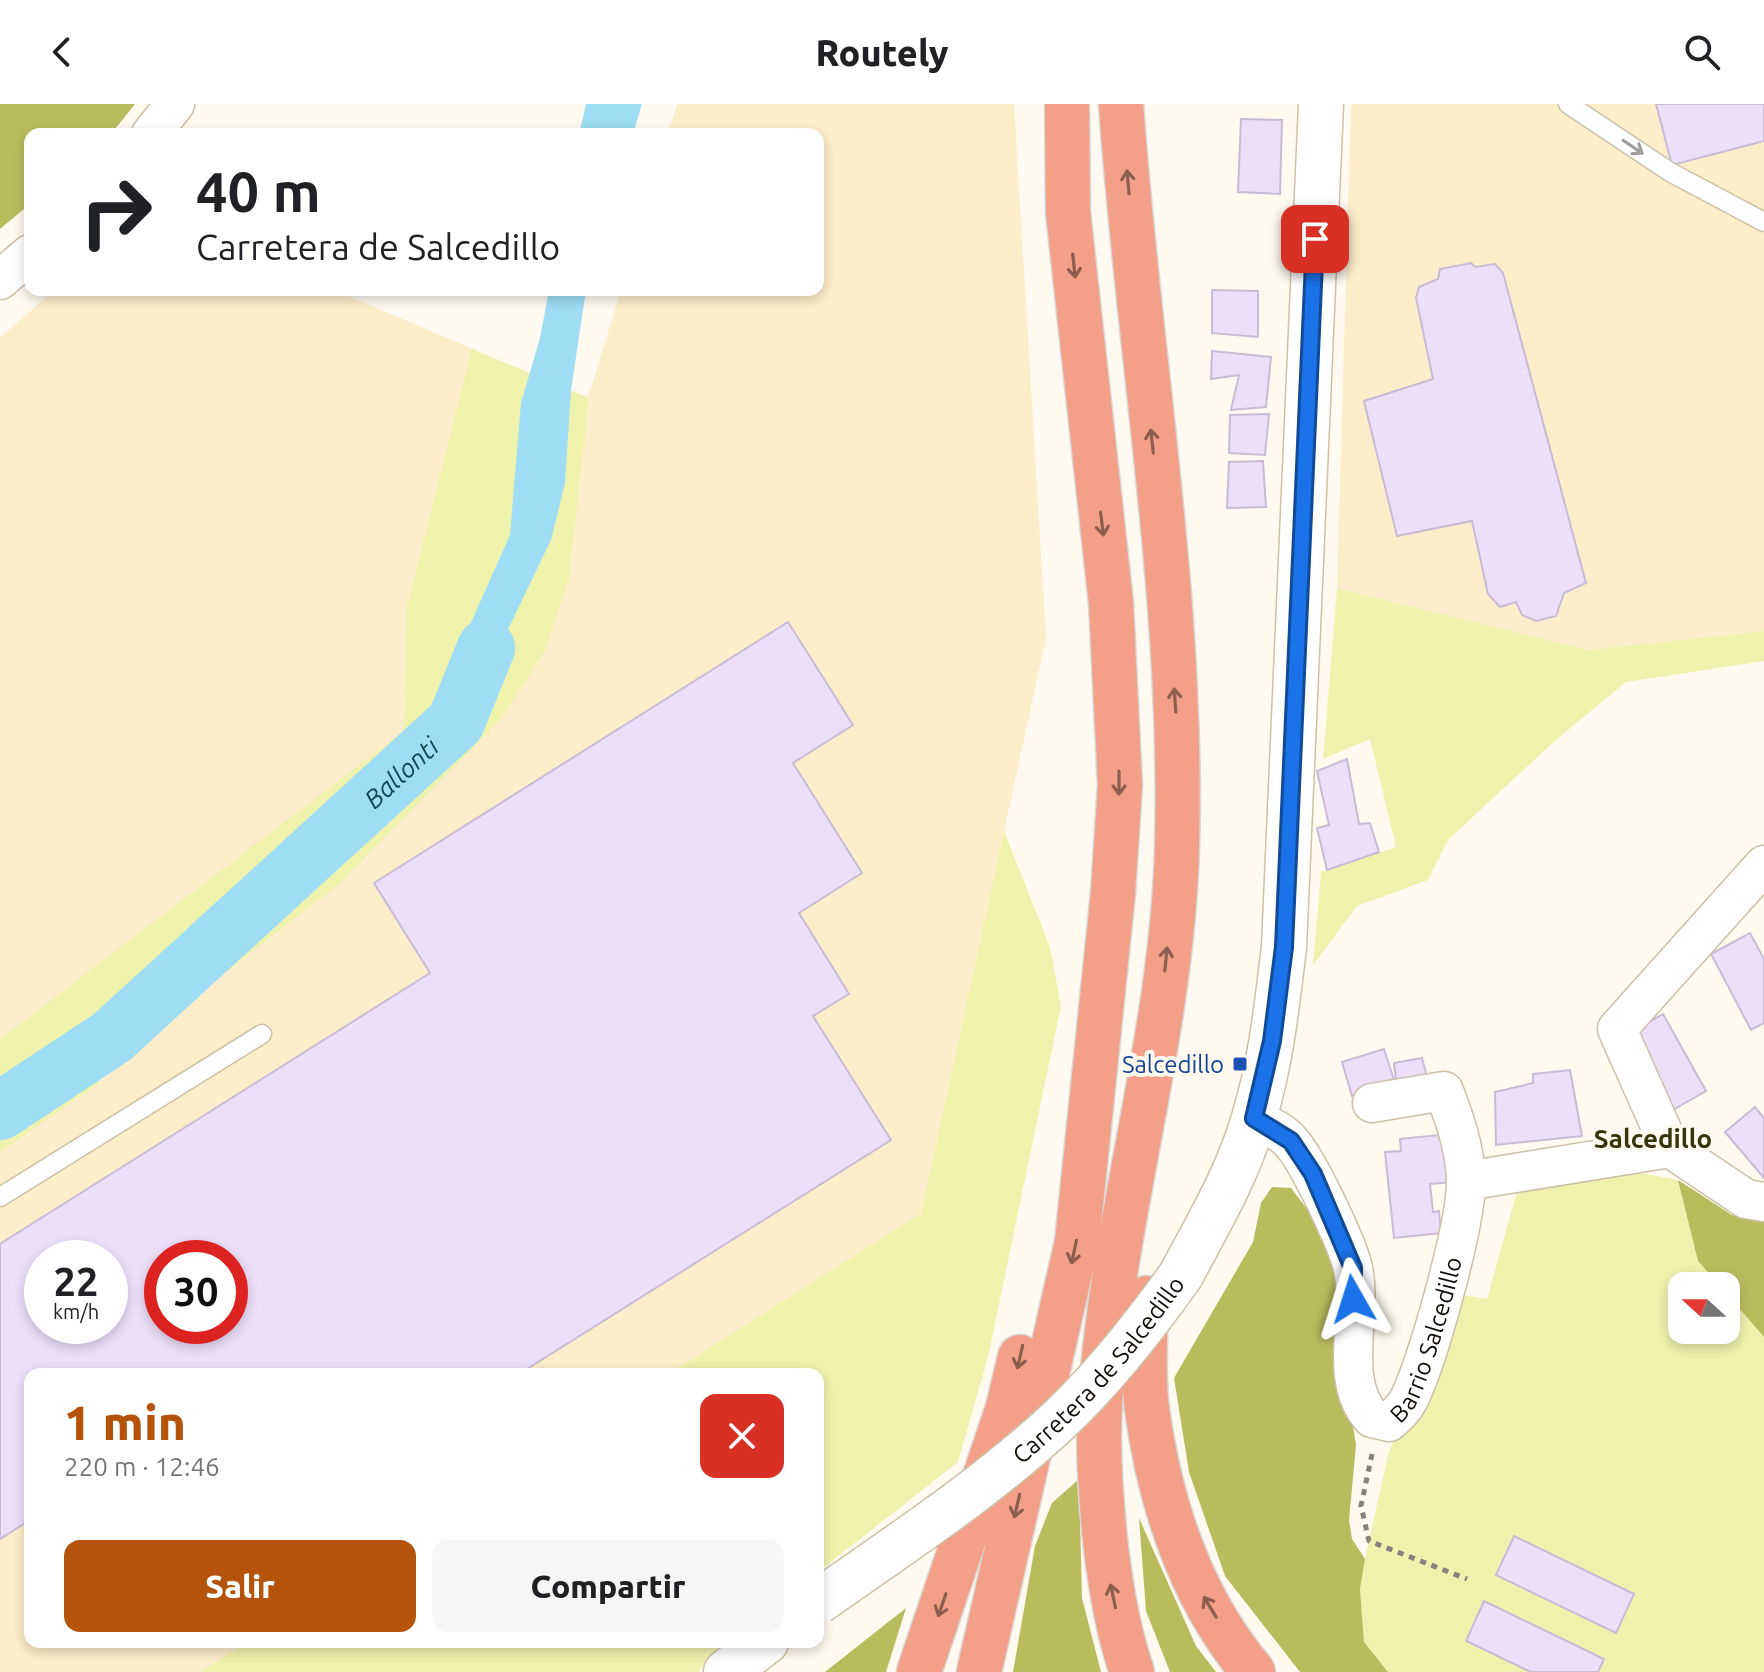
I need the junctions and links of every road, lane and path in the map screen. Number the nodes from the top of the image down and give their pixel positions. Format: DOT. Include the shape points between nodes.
graph roads {
  1 [pos="175,104"];
  2 [pos="1067,104"];
  3 [pos="1121,104"];
  4 [pos="1321,104"];
  5 [pos="1568,104"];
  6 [pos="156,128"];
  7 [pos="1764,222"];
  8 [pos="24,259"];
  9 [pos="0,280"];
  10 [pos="1764,865"];
  11 [pos="1103,980"];
  12 [pos="262,1034"];
  13 [pos="1158,1037"];
  14 [pos="1372,1103"];
  15 [pos="1254,1118"];
  16 [pos="1670,1148"];
  17 [pos="1466,1181"];
  18 [pos="0,1197"];
  19 [pos="1764,1202"];
  20 [pos="1380,1422"];
  21 [pos="1467,1579"];
  22 [pos="824,1598"];
  23 [pos="758,1648"];
  24 [pos="726,1672"];
  25 [pos="919,1672"];
  26 [pos="979,1672"];
  27 [pos="1132,1672"];
  28 [pos="1253,1672"];
  1 -- 6 [label="street"];
  2 -- 11 [label="highway, one-way" via="1068,212 1111,603 1120,785"];
  13 -- 3 [label="highway, one-way" via="1177,851 1177,722"];
  4 -- 15 [label="street, Carretera de Salcedillo" via="1284,947 1272,1041"];
  5 -- 7 [label="lane, one-way" via="1670,172"];
  8 -- 9 [label="street"];
  10 -- 16 [label="street" via="1617,1029"];
  11 -- 25 [label="highway, one-way" via="1008,1408"];
  11 -- 26 [label="highway, one-way" via="1077,1242"];
  12 -- 18 [label="lane"];
  27 -- 13 [label="highway, one-way" via="1111,1590 1102,1512 1100,1407 1121,1237"];
  28 -- 13 [label="highway, one-way" via="1198,1587 1168,1518 1146,1406 1145,1259 1159,1133"];
  14 -- 17 [label="street, Barrio Salcedillo" via="1444,1091 1459,1132"];
  15 -- 20 [label="street, Barrio Salcedillo" via="1291,1141 1313,1174 1353,1268 1356,1383 1366,1411"];
  15 -- 22 [label="street, Carretera de Salcedillo, bridge" via="1234,1174 1181,1275 1144,1327 1060,1419 969,1496"];
  16 -- 17 [label="street"];
  16 -- 19 [label="street" via="1746,1199"];
  17 -- 20 [label="street, Barrio Salcedillo" via="1460,1226 1423,1363 1403,1409 1389,1422"];
  20 -- 21 [label="path" via="1361,1506 1364,1533 1369,1541"];
  23 -- 24 [label="street"];
}
